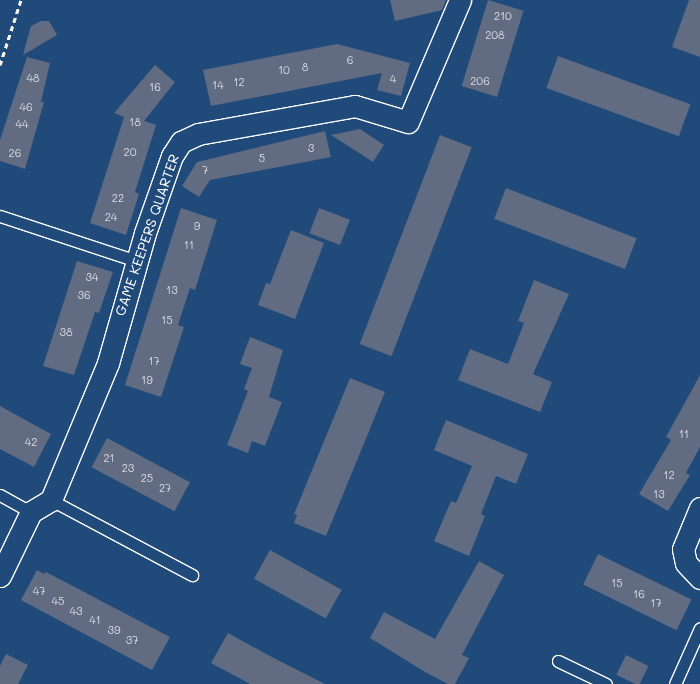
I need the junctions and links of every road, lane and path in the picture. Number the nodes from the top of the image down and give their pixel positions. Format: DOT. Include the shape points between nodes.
graph roads {
  1 [pos="21,0"];
  2 [pos="460,0"];
  3 [pos="0,65"];
  4 [pos="0,216"];
  5 [pos="137,260"];
  6 [pos="0,495"];
  7 [pos="51,500"];
  8 [pos="700,508"];
  9 [pos="31,512"];
  10 [pos="192,575"];
  11 [pos="0,576"];
  12 [pos="700,578"];
  13 [pos="700,628"];
  14 [pos="558,661"];
  15 [pos="606,684"];
  16 [pos="675,684"];
  1 -- 3 [label="path"];
  2 -- 5 [label="street, GAME KEEPERS QUARTER" via="408,122 355,106 198,134 181,142 172,156"];
  4 -- 5 [label="lane"];
  5 -- 7 [label="street, GAME KEEPERS QUARTER" via="108,362"];
  6 -- 9 [label="lane"];
  7 -- 9 [label="street"];
  7 -- 10 [label="lane"];
  8 -- 12 [label="street" via="683,549 686,563"];
  9 -- 11 [label="street"];
  13 -- 16 [label="lane"];
  14 -- 15 [label="lane"];
}
